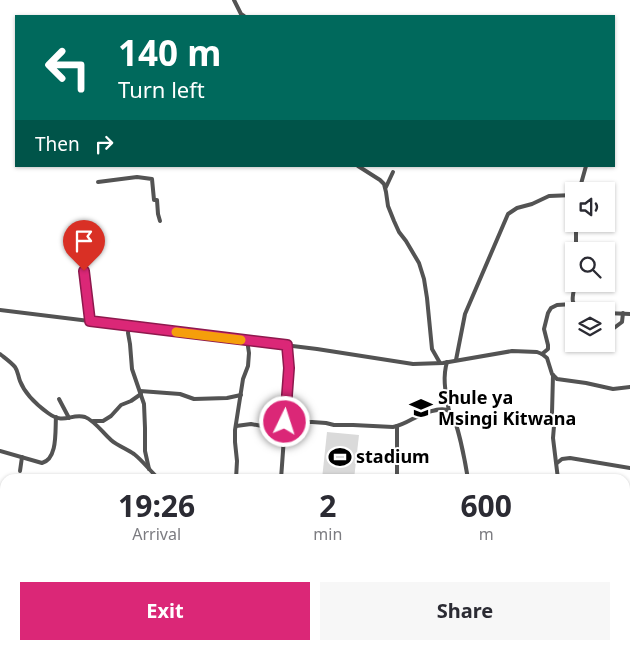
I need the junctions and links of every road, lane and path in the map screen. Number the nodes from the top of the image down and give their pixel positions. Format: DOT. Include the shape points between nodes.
graph roads {
  1 [pos="234,0"];
  2 [pos="243,15"];
  3 [pos="360,167"];
  4 [pos="586,167"];
  5 [pos="392,172"];
  6 [pos="98,182"];
  7 [pos="582,182"];
  8 [pos="386,187"];
  9 [pos="565,195"];
  10 [pos="160,221"];
  11 [pos="84,271"];
  12 [pos="565,305"];
  13 [pos="0,310"];
  14 [pos="615,313"];
  15 [pos="623,313"];
  16 [pos="630,314"];
  17 [pos="90,321"];
  18 [pos="129,326"];
  19 [pos="615,327"];
  20 [pos="247,340"];
  21 [pos="256,341"];
  22 [pos="287,345"];
  23 [pos="248,352"];
  24 [pos="0,354"];
  25 [pos="542,354"];
  26 [pos="456,360"];
  27 [pos="447,362"];
  28 [pos="440,363"];
  29 [pos="553,375"];
  30 [pos="630,387"];
  31 [pos="140,393"];
  32 [pos="241,395"];
  33 [pos="59,399"];
  34 [pos="449,411"];
  35 [pos="56,417"];
  36 [pos="69,418"];
  37 [pos="91,421"];
  38 [pos="285,422"];
  39 [pos="236,426"];
  40 [pos="397,426"];
  41 [pos="0,451"];
  42 [pos="22,457"];
  43 [pos="557,463"];
  44 [pos="630,468"];
  45 [pos="149,469"];
  46 [pos="20,470"];
  47 [pos="154,474"];
  48 [pos="236,474"];
  49 [pos="281,474"];
  50 [pos="397,474"];
  51 [pos="467,474"];
  52 [pos="558,474"];
  1 -- 2 [label="street"];
  3 -- 8 [label="street"];
  4 -- 7 [label="street"];
  5 -- 8 [label="street"];
  6 -- 10 [label="street" via="137,177 152,179"];
  8 -- 28 [label="street" via="394,222 422,270 432,349"];
  9 -- 26 [label="street" via="549,196 508,214 465,314"];
  11 -- 17 [label="street"];
  12 -- 25 [label="street" via="554,307 548,313 544,330 548,349"];
  13 -- 17 [label="street"];
  14 -- 15 [label="street"];
  15 -- 16 [label="street"];
  15 -- 19 [label="street" via="622,322"];
  17 -- 18 [label="street"];
  18 -- 20 [label="street"];
  18 -- 31 [label="street" via="132,369"];
  20 -- 21 [label="street"];
  20 -- 23 [label="street"];
  21 -- 22 [label="street"];
  21 -- 23 [label="street"];
  22 -- 28 [label="street" via="413,364"];
  22 -- 38 [label="street" via="289,368"];
  23 -- 32 [label="street"];
  24 -- 35 [label="street" via="14,365 20,382 33,400"];
  25 -- 26 [label="street" via="512,351"];
  25 -- 29 [label="street"];
  26 -- 27 [label="street"];
  27 -- 28 [label="street"];
  27 -- 34 [label="street" via="444,381"];
  29 -- 30 [label="street" via="562,381 604,388"];
  29 -- 43 [label="street" via="553,438"];
  31 -- 32 [label="street" via="180,394 200,400"];
  31 -- 37 [label="street" via="120,405 112,416 103,421"];
  31 -- 45 [label="street"];
  32 -- 39 [label="street"];
  33 -- 36 [label="street"];
  34 -- 40 [label="street" via="444,409 424,414"];
  34 -- 51 [label="street"];
  35 -- 36 [label="street"];
  35 -- 42 [label="street" via="55,441 48,461 42,463"];
  36 -- 37 [label="street" via="82,417"];
  37 -- 45 [label="street"];
  38 -- 39 [label="street" via="273,428 251,424"];
  38 -- 40 [label="street"];
  38 -- 49 [label="street"];
  39 -- 48 [label="street"];
  40 -- 50 [label="street"];
  41 -- 42 [label="street"];
  42 -- 46 [label="street"];
  43 -- 44 [label="street" via="570,458"];
  43 -- 52 [label="street"];
  45 -- 47 [label="street"];
}
